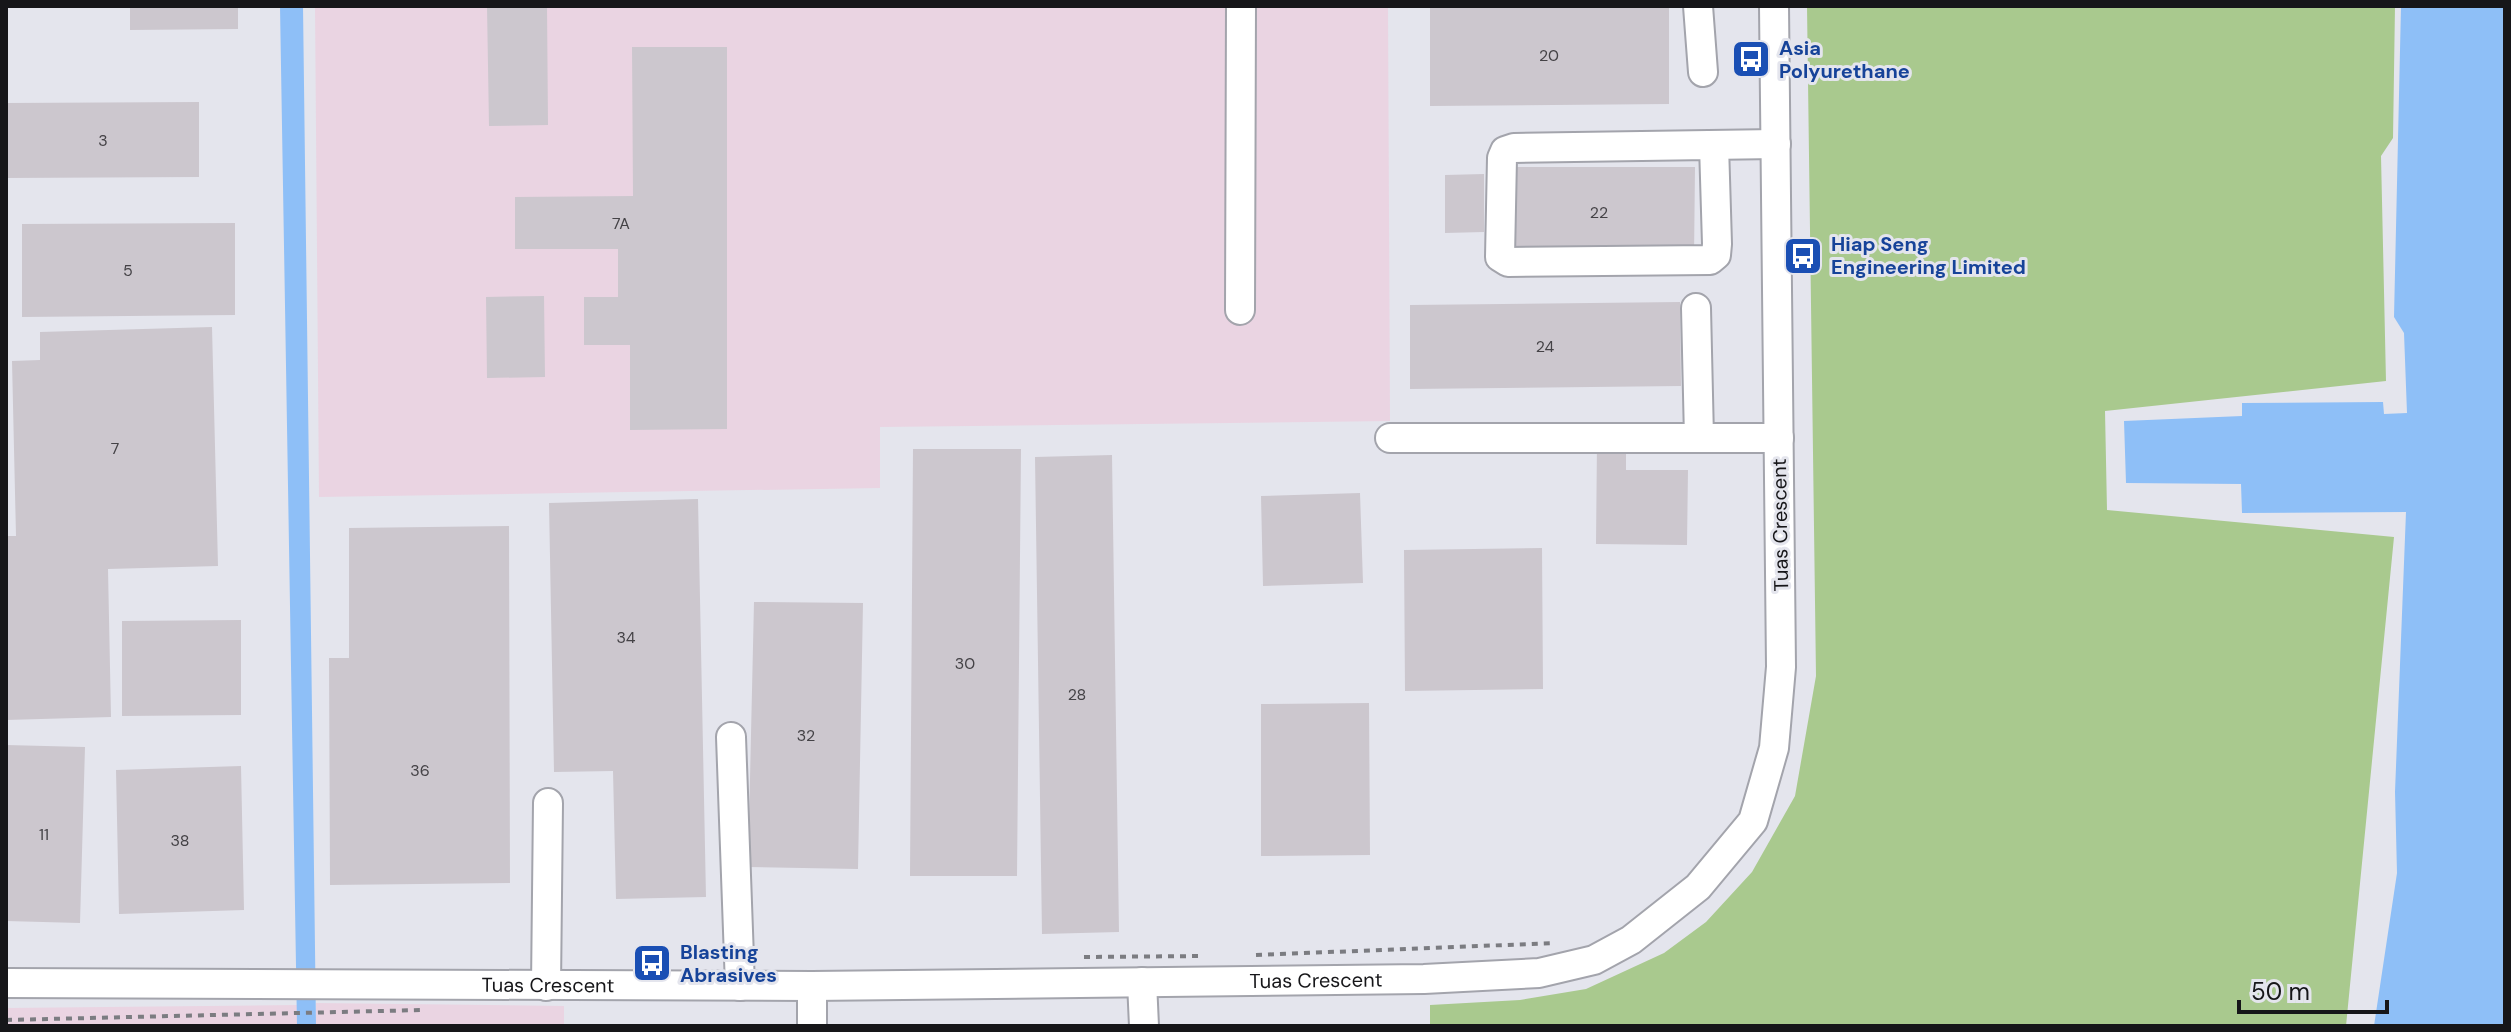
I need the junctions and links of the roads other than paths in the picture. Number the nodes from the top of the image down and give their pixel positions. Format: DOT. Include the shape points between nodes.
graph roads {
  1 [pos="1241,6"];
  2 [pos="1698,6"];
  3 [pos="1774,6"];
  4 [pos="1703,72"];
  5 [pos="1782,131"];
  6 [pos="1714,145"];
  7 [pos="1696,308"];
  8 [pos="1240,310"];
  9 [pos="1390,438"];
  10 [pos="1699,438"];
  11 [pos="1779,438"];
  12 [pos="731,737"];
  13 [pos="548,803"];
  14 [pos="1142,982"];
  15 [pos="6,983"];
  16 [pos="546,986"];
  17 [pos="740,986"];
  18 [pos="812,986"];
  19 [pos="812,1026"];
  20 [pos="1144,1026"];
  1 -- 8 [label="street"];
  2 -- 4 [label="street"];
  3 -- 5 [label="street, Tuas Crescent"];
  5 -- 6 [label="street"];
  5 -- 11 [label="street, Tuas Crescent"];
  6 -- 6 [label="street" via="1505,151 1500,257 1508,262 1710,260 1717,244"];
  7 -- 10 [label="street"];
  9 -- 10 [label="street"];
  10 -- 11 [label="street"];
  11 -- 14 [label="street, Tuas Crescent" via="1781,667 1774,748 1753,821 1698,887 1631,940 1594,960 1539,973"];
  12 -- 17 [label="street"];
  13 -- 16 [label="street"];
  14 -- 18 [label="street, Tuas Crescent"];
  14 -- 20 [label="street"];
  15 -- 16 [label="street, Tuas Crescent"];
  16 -- 17 [label="street, Tuas Crescent"];
  17 -- 18 [label="street, Tuas Crescent"];
  18 -- 19 [label="street"];
}
